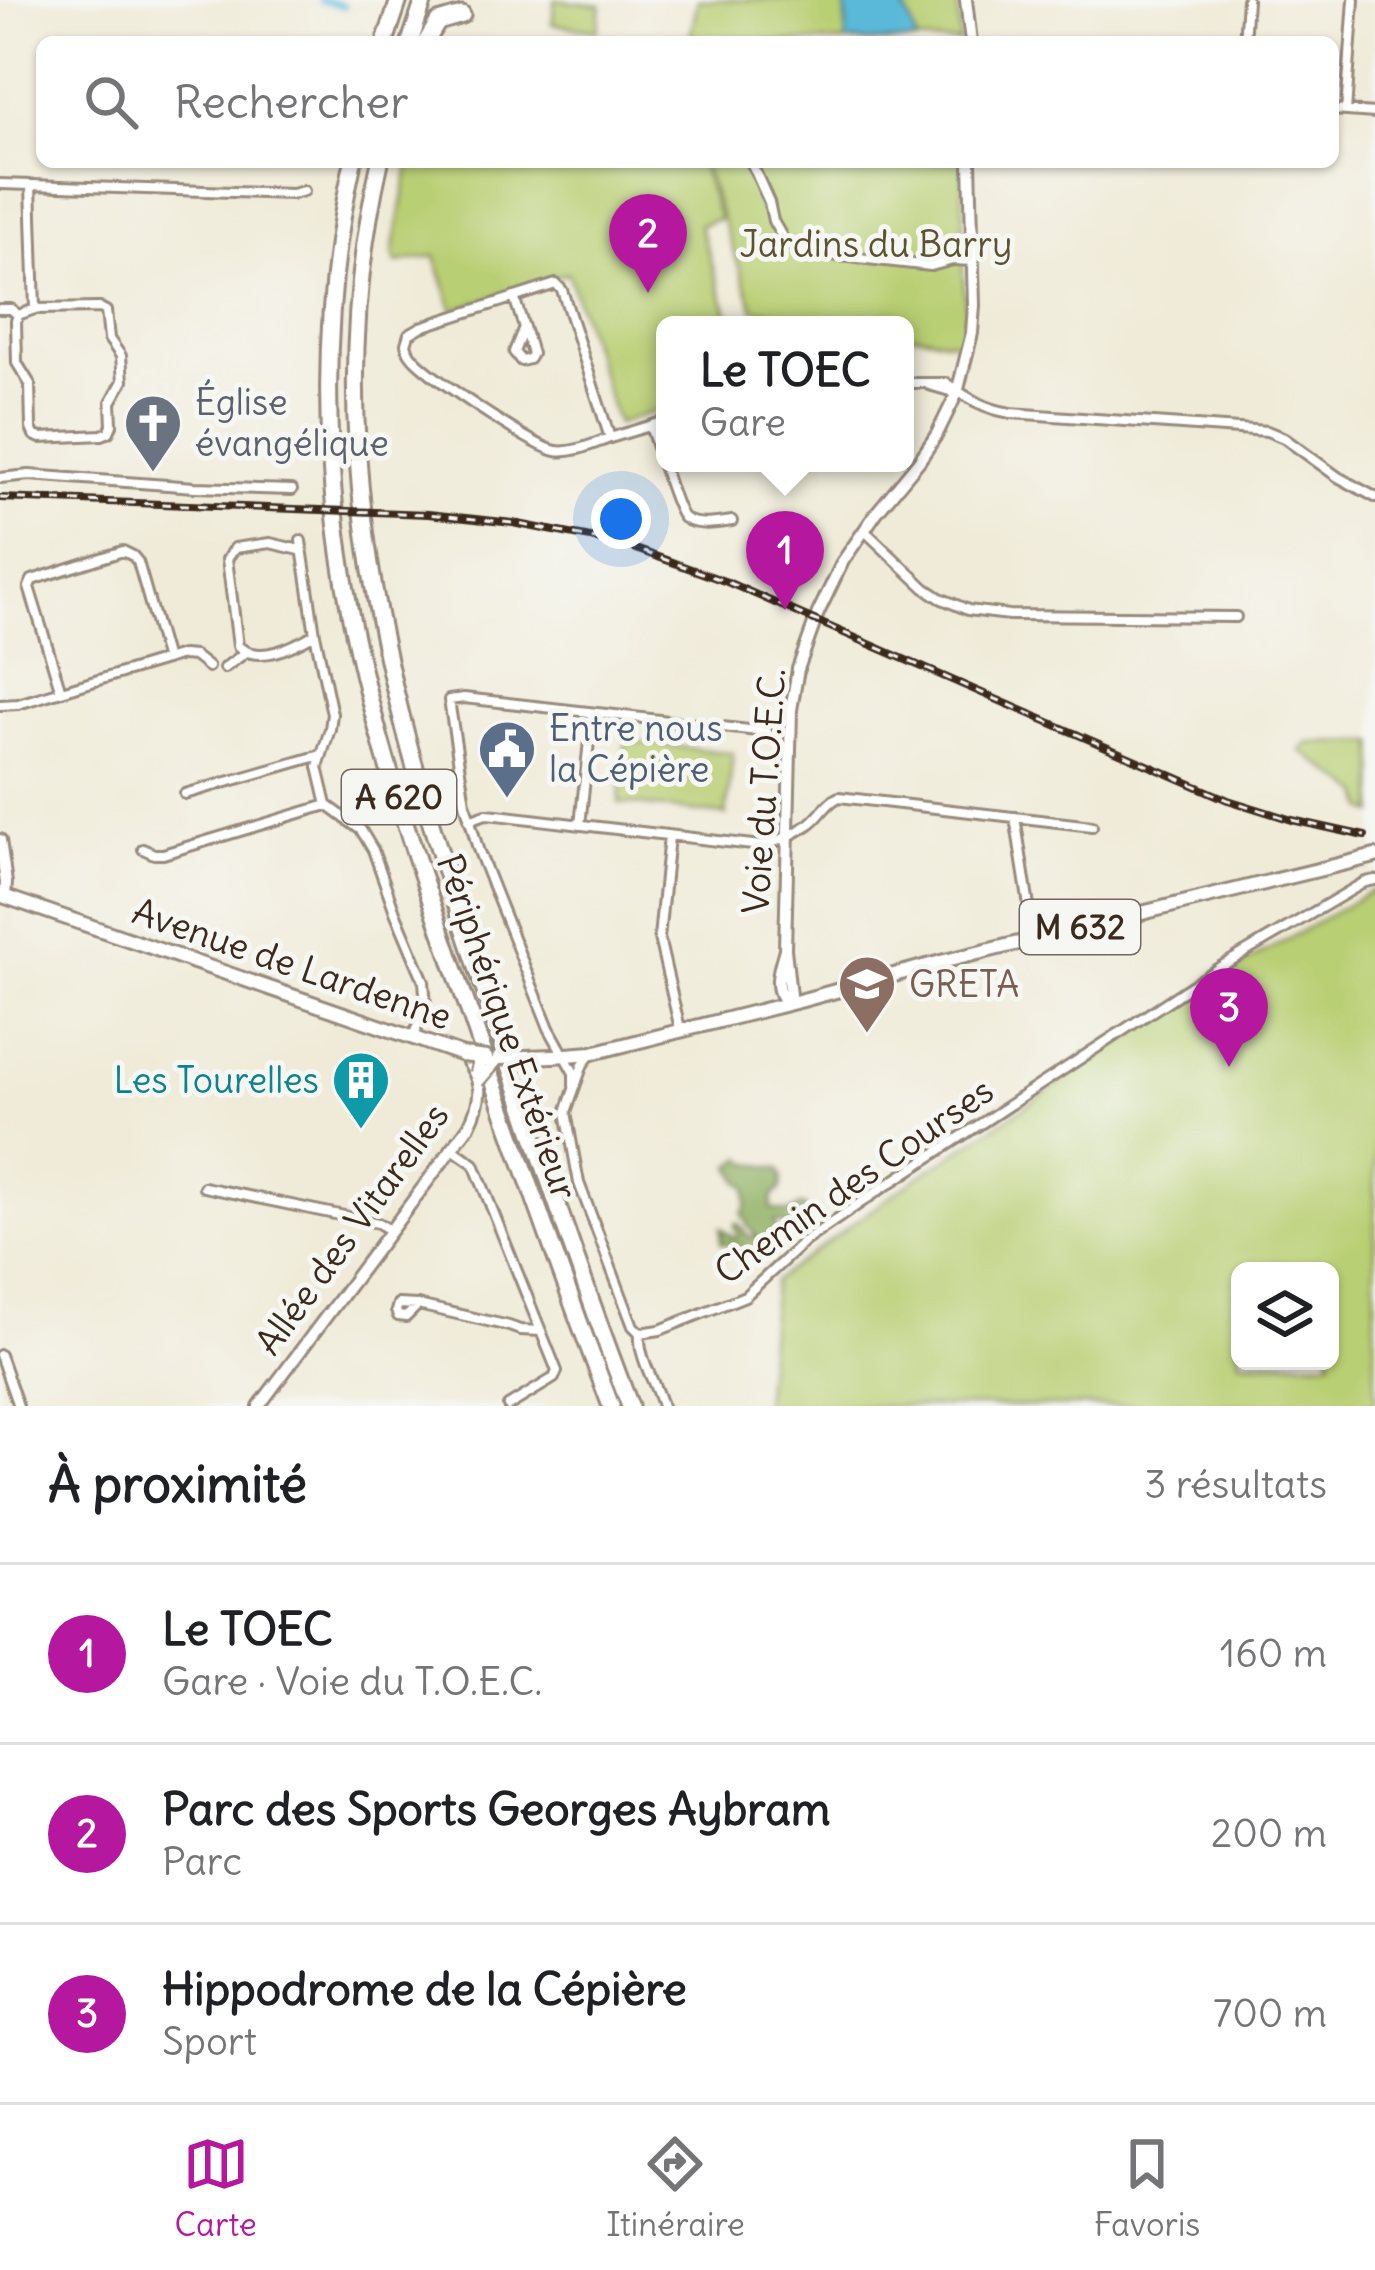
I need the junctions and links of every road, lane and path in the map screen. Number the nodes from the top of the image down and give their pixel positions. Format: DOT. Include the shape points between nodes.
graph roads {
  1 [pos="399,0"];
  2 [pos="424,0"];
  3 [pos="966,0"];
  4 [pos="1247,0"];
  5 [pos="1354,0"];
  6 [pos="462,15"];
  7 [pos="388,36"];
  8 [pos="412,36"];
  9 [pos="430,36"];
  10 [pos="970,36"];
  11 [pos="1244,36"];
  12 [pos="1339,110"];
  13 [pos="1346,111"];
  14 [pos="1375,113"];
  15 [pos="352,168"];
  16 [pos="379,168"];
  17 [pos="754,168"];
  18 [pos="972,168"];
  19 [pos="0,184"];
  20 [pos="31,185"];
  21 [pos="304,191"];
  22 [pos="973,261"];
  23 [pos="514,297"];
  24 [pos="35,309"];
  25 [pos="0,310"];
  26 [pos="18,315"];
  27 [pos="524,327"];
  28 [pos="914,383"];
  29 [pos="957,393"];
  30 [pos="656,424"];
  31 [pos="650,426"];
  32 [pos="610,438"];
  33 [pos="656,442"];
  34 [pos="914,467"];
  35 [pos="667,472"];
  36 [pos="910,472"];
  37 [pos="0,478"];
  38 [pos="292,490"];
  39 [pos="1375,497"];
  40 [pos="732,521"];
  41 [pos="864,530"];
  42 [pos="1236,617"];
  43 [pos="315,634"];
  44 [pos="245,653"];
  45 [pos="166,660"];
  46 [pos="208,667"];
  47 [pos="224,668"];
  48 [pos="61,691"];
  49 [pos="0,705"];
  50 [pos="592,713"];
  51 [pos="766,732"];
  52 [pos="320,755"];
  53 [pos="185,794"];
  54 [pos="328,805"];
  55 [pos="1015,817"];
  56 [pos="469,820"];
  57 [pos="580,824"];
  58 [pos="1092,826"];
  59 [pos="788,835"];
  60 [pos="669,836"];
  61 [pos="0,842"];
  62 [pos="143,849"];
  63 [pos="1375,852"];
  64 [pos="1375,880"];
  65 [pos="2,894"];
  66 [pos="1033,936"];
  67 [pos="786,999"];
  68 [pos="680,1027"];
  69 [pos="413,1036"];
  70 [pos="464,1055"];
  71 [pos="576,1055"];
  72 [pos="493,1058"];
  73 [pos="478,1078"];
  74 [pos="574,1086"];
  75 [pos="452,1148"];
  76 [pos="204,1186"];
  77 [pos="390,1231"];
  78 [pos="418,1305"];
  79 [pos="542,1331"];
  80 [pos="640,1333"];
  81 [pos="0,1354"];
  82 [pos="14,1405"];
  83 [pos="259,1406"];
  84 [pos="508,1406"];
  85 [pos="611,1406"];
  86 [pos="630,1406"];
  87 [pos="662,1406"];
  1 -- 7 [label="highway"];
  2 -- 8 [label="highway"];
  3 -- 10 [label="street"];
  4 -- 11 [label="street"];
  5 -- 13 [label="street"];
  6 -- 9 [label="highway" via="438,22"];
  12 -- 13 [label="street"];
  13 -- 14 [label="street"];
  15 -- 85 [label="highway, Périphérique Extérieur / A 620" via="334,286 330,429 338,540 360,660 457,976"];
  16 -- 86 [label="highway, A 620" via="361,275 355,401 365,544 384,651 451,891"];
  17 -- 22 [label="street" via="785,242 804,252 931,266"];
  18 -- 22 [label="street, Voie du T.O.E.C."];
  19 -- 20 [label="street"];
  20 -- 21 [label="street"];
  20 -- 24 [label="street"];
  22 -- 29 [label="street, Voie du T.O.E.C." via="972,333"];
  23 -- 27 [label="street"];
  23 -- 32 [label="street" via="559,285"];
  23 -- 32 [label="street" via="412,331 406,348 552,451"];
  24 -- 26 [label="street"];
  24 -- 26 [label="street" via="106,311 123,381 111,402 110,432 34,435 30,384 17,363"];
  25 -- 26 [label="street"];
  28 -- 29 [label="street" via="946,383"];
  29 -- 34 [label="street, Voie du T.O.E.C."];
  29 -- 39 [label="street" via="994,410 1267,430"];
  30 -- 31 [label="street"];
  31 -- 32 [label="street"];
  31 -- 33 [label="street"];
  35 -- 40 [label="street" via="682,517"];
  36 -- 41 [label="street, Voie du T.O.E.C."];
  37 -- 38 [label="street"];
  41 -- 42 [label="street" via="925,589 968,610"];
  41 -- 59 [label="street, Voie du T.O.E.C." via="830,587 798,669"];
  43 -- 44 [label="street"];
  43 -- 44 [label="street" via="300,546 235,548 227,559"];
  43 -- 52 [label="street" via="332,714"];
  44 -- 47 [label="street"];
  45 -- 46 [label="street" via="194,656"];
  45 -- 48 [label="street"];
  45 -- 48 [label="street" via="137,562 123,551 28,587"];
  48 -- 49 [label="street"];
  50 -- 51 [label="street"];
  50 -- 56 [label="street" via="448,700"];
  50 -- 57 [label="street"];
  52 -- 53 [label="street"];
  52 -- 54 [label="street"];
  54 -- 62 [label="street" via="163,854"];
  54 -- 69 [label="street" via="367,838 424,981 426,1007"];
  55 -- 58 [label="street"];
  55 -- 59 [label="street" via="832,799"];
  55 -- 66 [label="street"];
  56 -- 57 [label="street" via="497,814"];
  56 -- 71 [label="street" via="554,1037"];
  57 -- 60 [label="street"];
  59 -- 60 [label="street" via="761,846"];
  59 -- 67 [label="street, Voie du T.O.E.C."];
  60 -- 68 [label="street" via="658,938"];
  61 -- 65 [label="street"];
  63 -- 66 [label="main road, Avenue de Lardenne / M 632"];
  64 -- 80 [label="street, Chemin des Courses" via="1220,967 875,1193 745,1296"];
  65 -- 69 [label="main road, Avenue de Lardenne"];
  66 -- 67 [label="main road, Avenue de Lardenne / M 632"];
  67 -- 68 [label="main road, Avenue de Lardenne / M 632"];
  68 -- 71 [label="main road, Avenue de Lardenne / M 632"];
  69 -- 70 [label="main road, Avenue de Lardenne, bridge"];
  70 -- 72 [label="main road, Avenue de Lardenne, bridge"];
  70 -- 73 [label="street, Allée des Vitarelles, bridge"];
  71 -- 72 [label="main road, Avenue de Lardenne, bridge"];
  71 -- 74 [label="street"];
  71 -- 74 [label="street"];
  72 -- 73 [label="main road, bridge" via="478,1063"];
  73 -- 75 [label="street, Allée des Vitarelles" via="469,1126"];
  74 -- 80 [label="street" via="566,1112 579,1183"];
  75 -- 77 [label="street, Allée des Vitarelles"];
  75 -- 79 [label="street" via="474,1164"];
  76 -- 77 [label="street"];
  77 -- 83 [label="street, Allée des Vitarelles"];
  78 -- 79 [label="street"];
  79 -- 84 [label="street" via="554,1378"];
  80 -- 87 [label="street"];
  81 -- 82 [label="street"];
}
